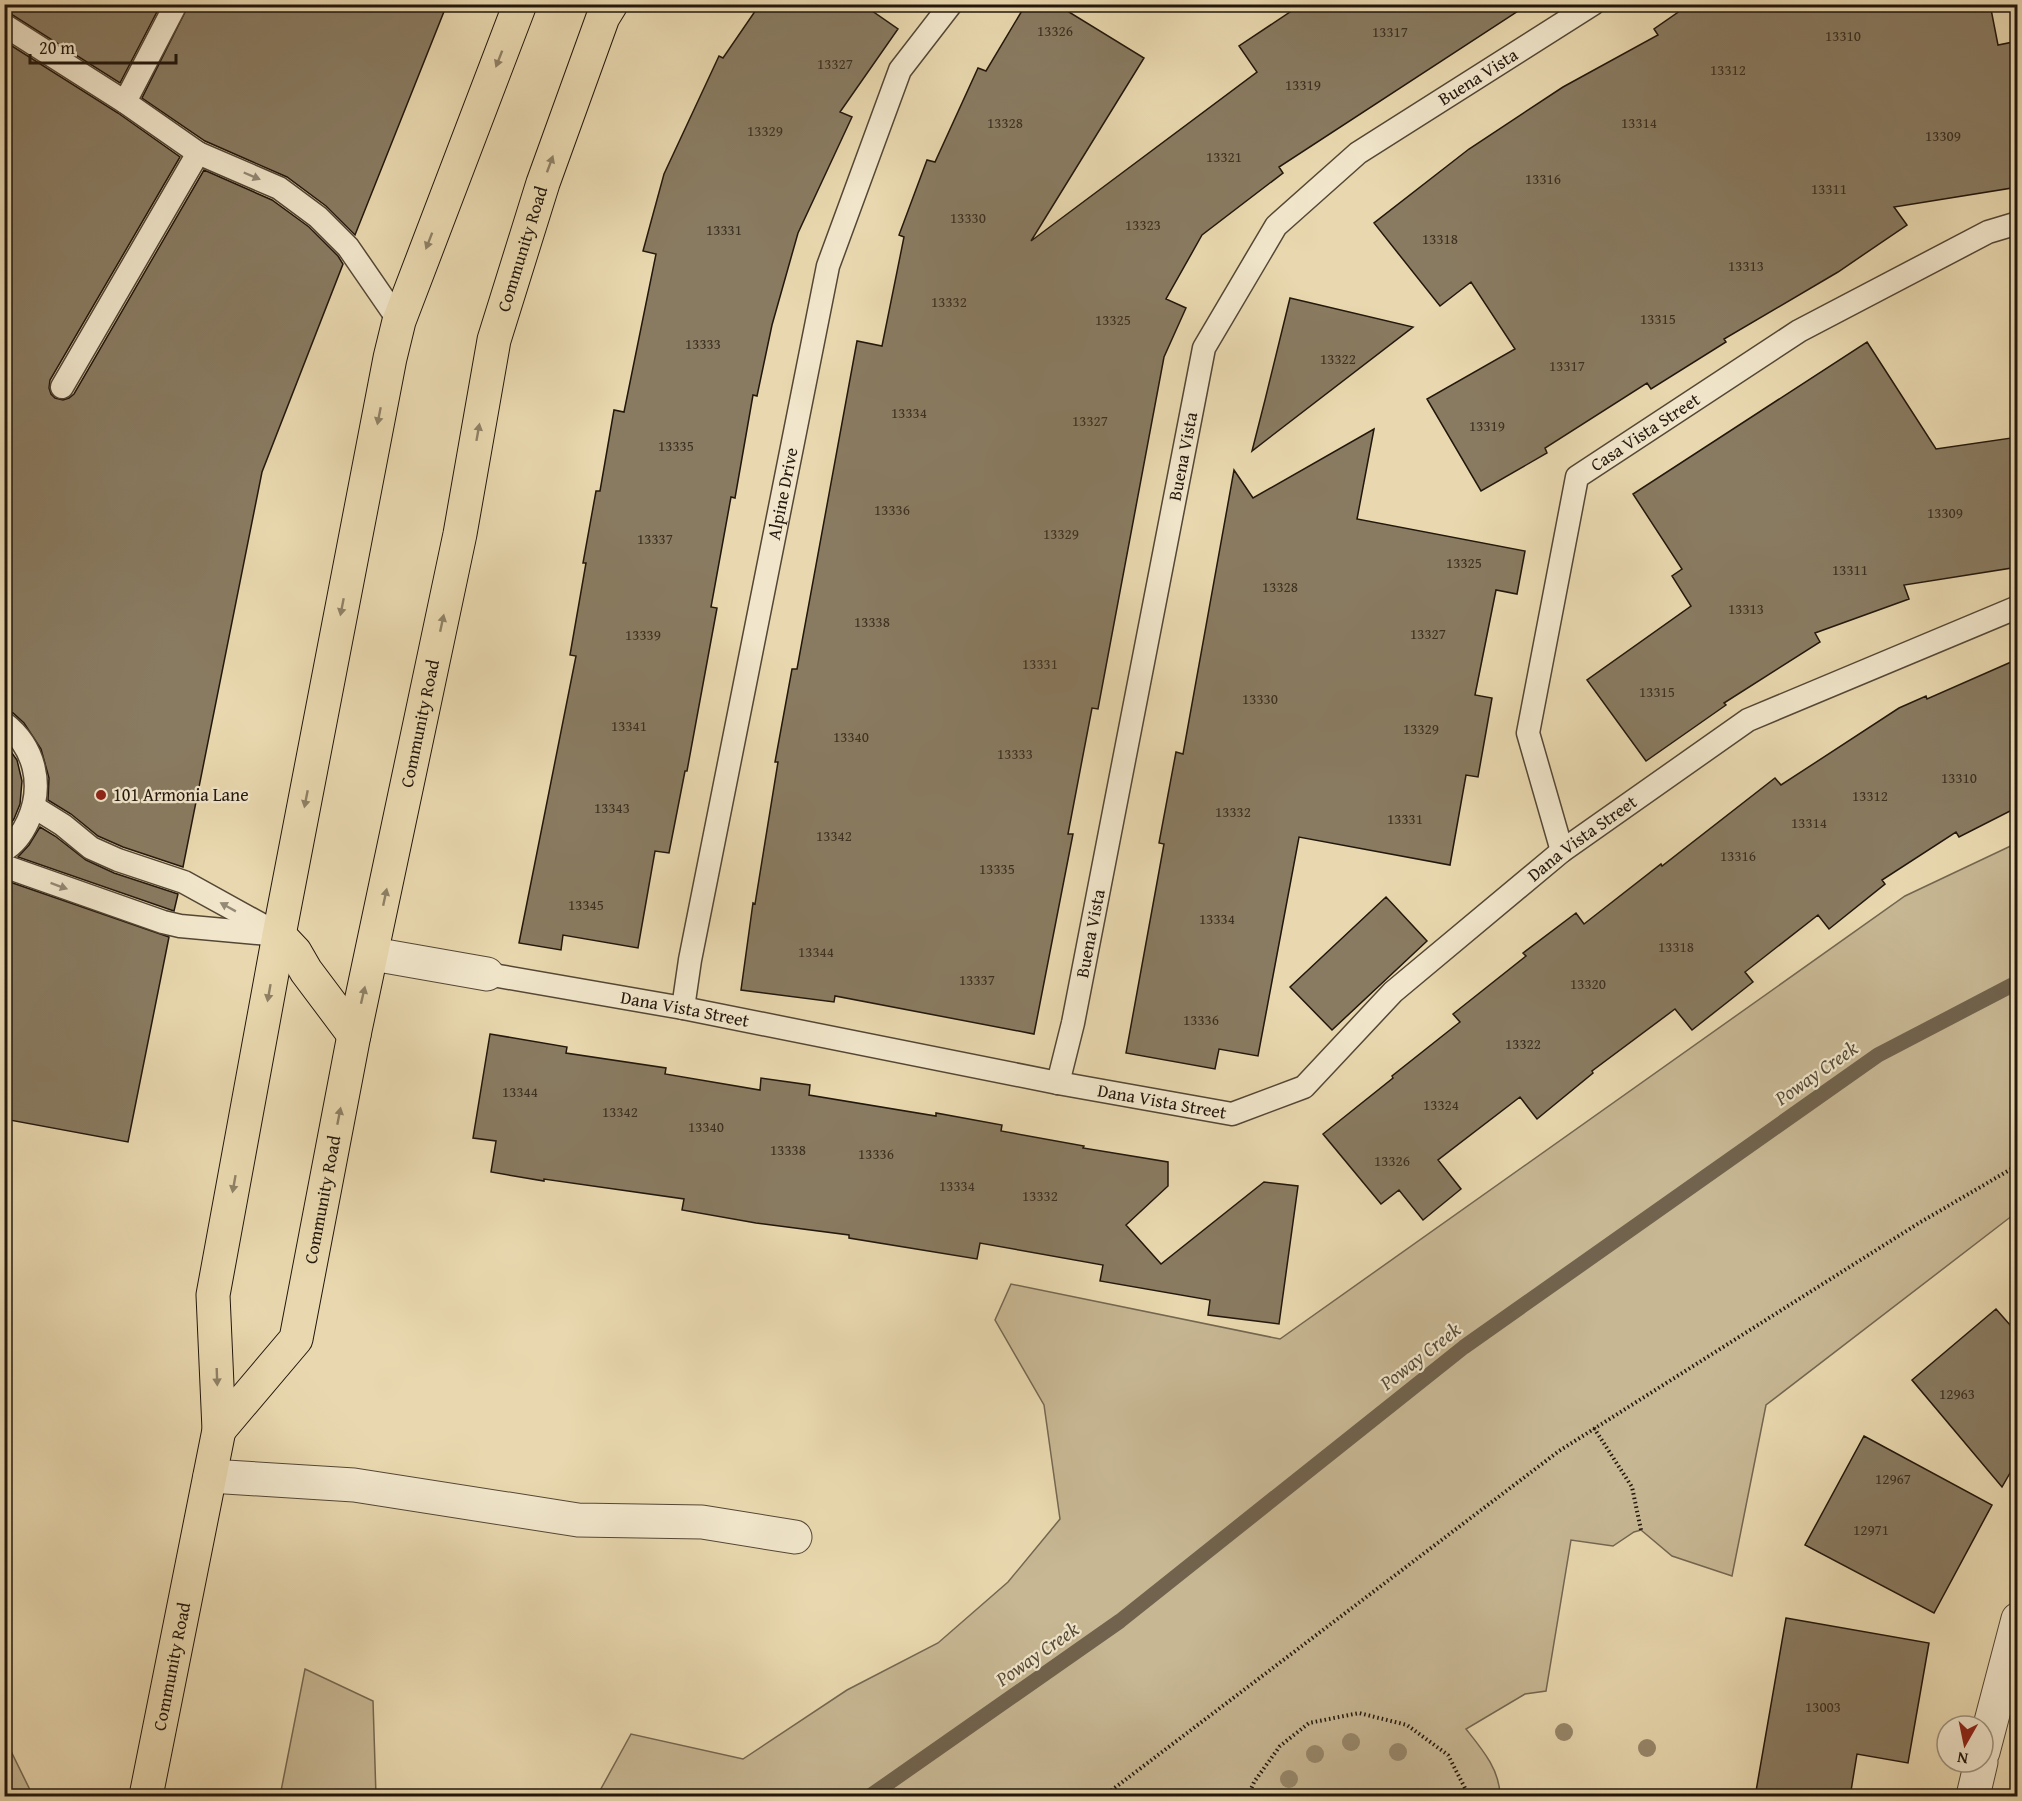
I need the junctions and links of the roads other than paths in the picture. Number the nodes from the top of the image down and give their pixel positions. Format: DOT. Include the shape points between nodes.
graph roads {
  1 [pos="176,4"];
  2 [pos="520,4"];
  3 [pos="611,4"];
  4 [pos="951,4"];
  5 [pos="1593,4"];
  6 [pos="4,25"];
  7 [pos="125,102"];
  8 [pos="198,153"];
  9 [pos="2018,223"];
  10 [pos="399,321"];
  11 [pos="62,387"];
  12 [pos="2018,608"];
  13 [pos="4,723"];
  14 [pos="34,807"];
  15 [pos="4,850"];
  16 [pos="1562,851"];
  17 [pos="4,866"];
  18 [pos="279,935"];
  19 [pos="372,954"];
  20 [pos="487,974"];
  21 [pos="682,1008"];
  22 [pos="354,1035"];
  23 [pos="1058,1083"];
  24 [pos="219,1430"];
  25 [pos="210,1476"];
  26 [pos="795,1537"];
  27 [pos="2018,1619"];
  28 [pos="1997,1736"];
  29 [pos="1978,1774"];
  30 [pos="146,1797"];
  31 [pos="1972,1797"];
  1 -- 7 [label="lane"];
  2 -- 10 [label="main road, Community Road, one-way"];
  19 -- 3 [label="main road, Community Road, one-way" via="460,534 494,340 543,183"];
  4 -- 21 [label="lane, Alpine Drive" via="900,70 828,266"];
  5 -- 23 [label="lane, Buena Vista" via="1358,153 1317,189 1276,226 1204,348 1073,1023"];
  6 -- 7 [label="lane"];
  7 -- 8 [label="lane"];
  8 -- 10 [label="lane, one-way" via="279,188 318,217 348,248"];
  8 -- 11 [label="lane"];
  9 -- 16 [label="lane, Casa Vista Street" via="1988,232 1799,330 1576,477 1528,734"];
  10 -- 18 [label="main road, Community Road, one-way"];
  12 -- 16 [label="lane, Dana Vista Street" via="1748,720"];
  13 -- 14 [label="lane" via="18,734 31,756 37,781"];
  14 -- 15 [label="lane" via="25,829"];
  18 -- 14 [label="lane, one-way" via="184,882 91,848"];
  16 -- 23 [label="lane, Dana Vista Street" via="1394,992 1304,1088 1232,1114"];
  17 -- 18 [label="lane, one-way" via="163,922"];
  18 -- 22 [label="main road"];
  18 -- 24 [label="main road, Community Road, one-way" via="213,1295"];
  19 -- 20 [label="street, Dana Vista Street"];
  22 -- 19 [label="main road, Community Road, one-way"];
  20 -- 21 [label="lane, Dana Vista Street"];
  21 -- 23 [label="lane, Dana Vista Street"];
  24 -- 22 [label="main road, Community Road, one-way" via="296,1338"];
  24 -- 25 [label="main road, Community Road"];
  25 -- 26 [label="street" via="354,1485 578,1520 702,1522"];
  25 -- 30 [label="main road, Community Road"];
  27 -- 28 [label="street"];
  29 -- 31 [label="street"];
}
